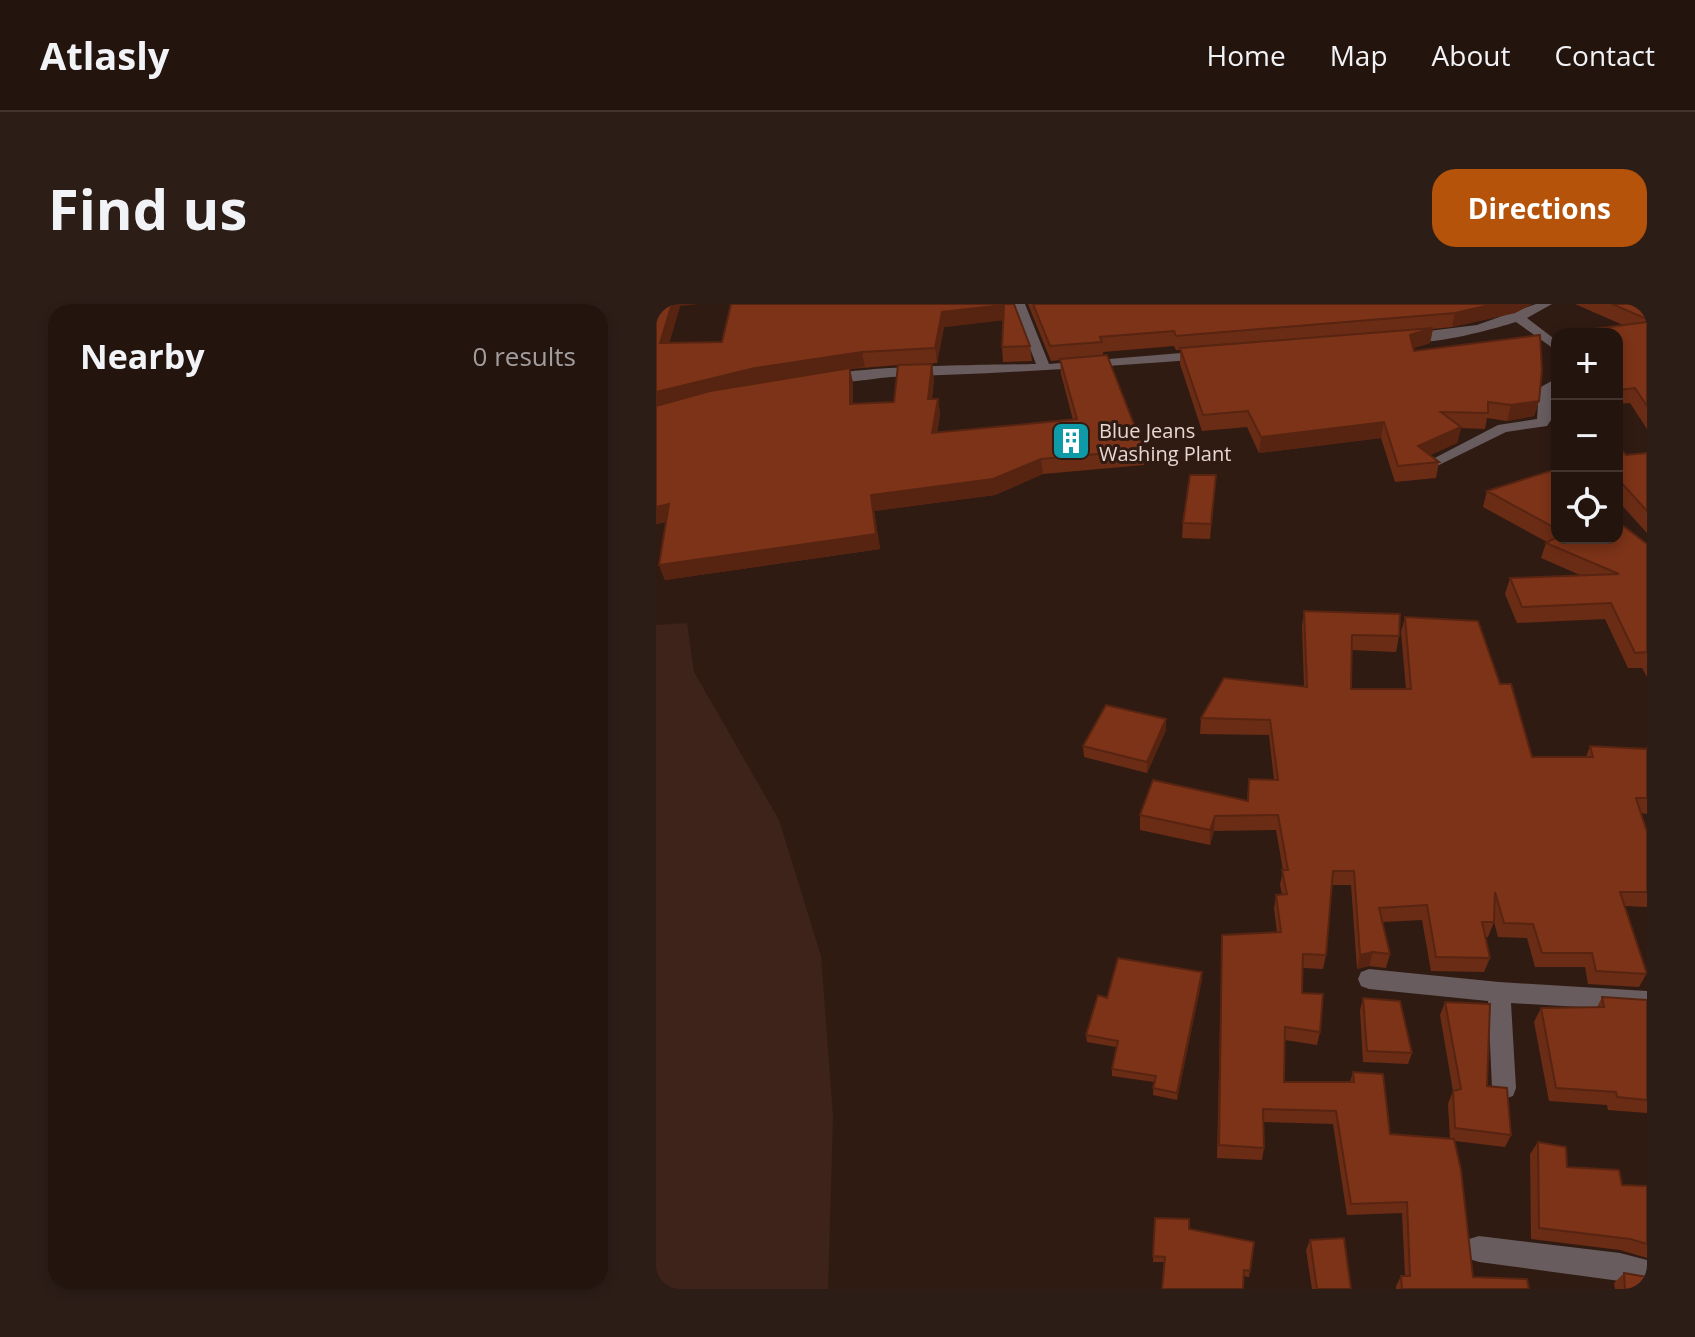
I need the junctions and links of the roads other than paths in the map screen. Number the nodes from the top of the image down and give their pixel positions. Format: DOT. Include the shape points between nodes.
graph roads {
  1 [pos="1019,304"];
  2 [pos="1546,304"];
  3 [pos="1520,319"];
  4 [pos="1390,339"];
  5 [pos="1551,342"];
  6 [pos="1217,354"];
  7 [pos="1044,368"];
  8 [pos="807,381"];
  9 [pos="1551,385"];
  10 [pos="1434,462"];
  11 [pos="1369,979"];
  12 [pos="1499,992"];
  13 [pos="1647,1001"];
  14 [pos="1504,1088"];
  15 [pos="1479,1249"];
  16 [pos="1647,1274"];
  1 -- 7 [label="street"];
  2 -- 3 [label="street"];
  3 -- 4 [label="street" via="1452,334"];
  3 -- 5 [label="street"];
  6 -- 7 [label="street"];
  7 -- 8 [label="street"];
  9 -- 10 [label="street" via="1546,388 1542,423 1503,428"];
  11 -- 12 [label="street"];
  12 -- 13 [label="street"];
  12 -- 14 [label="street"];
  15 -- 16 [label="street"];
}
